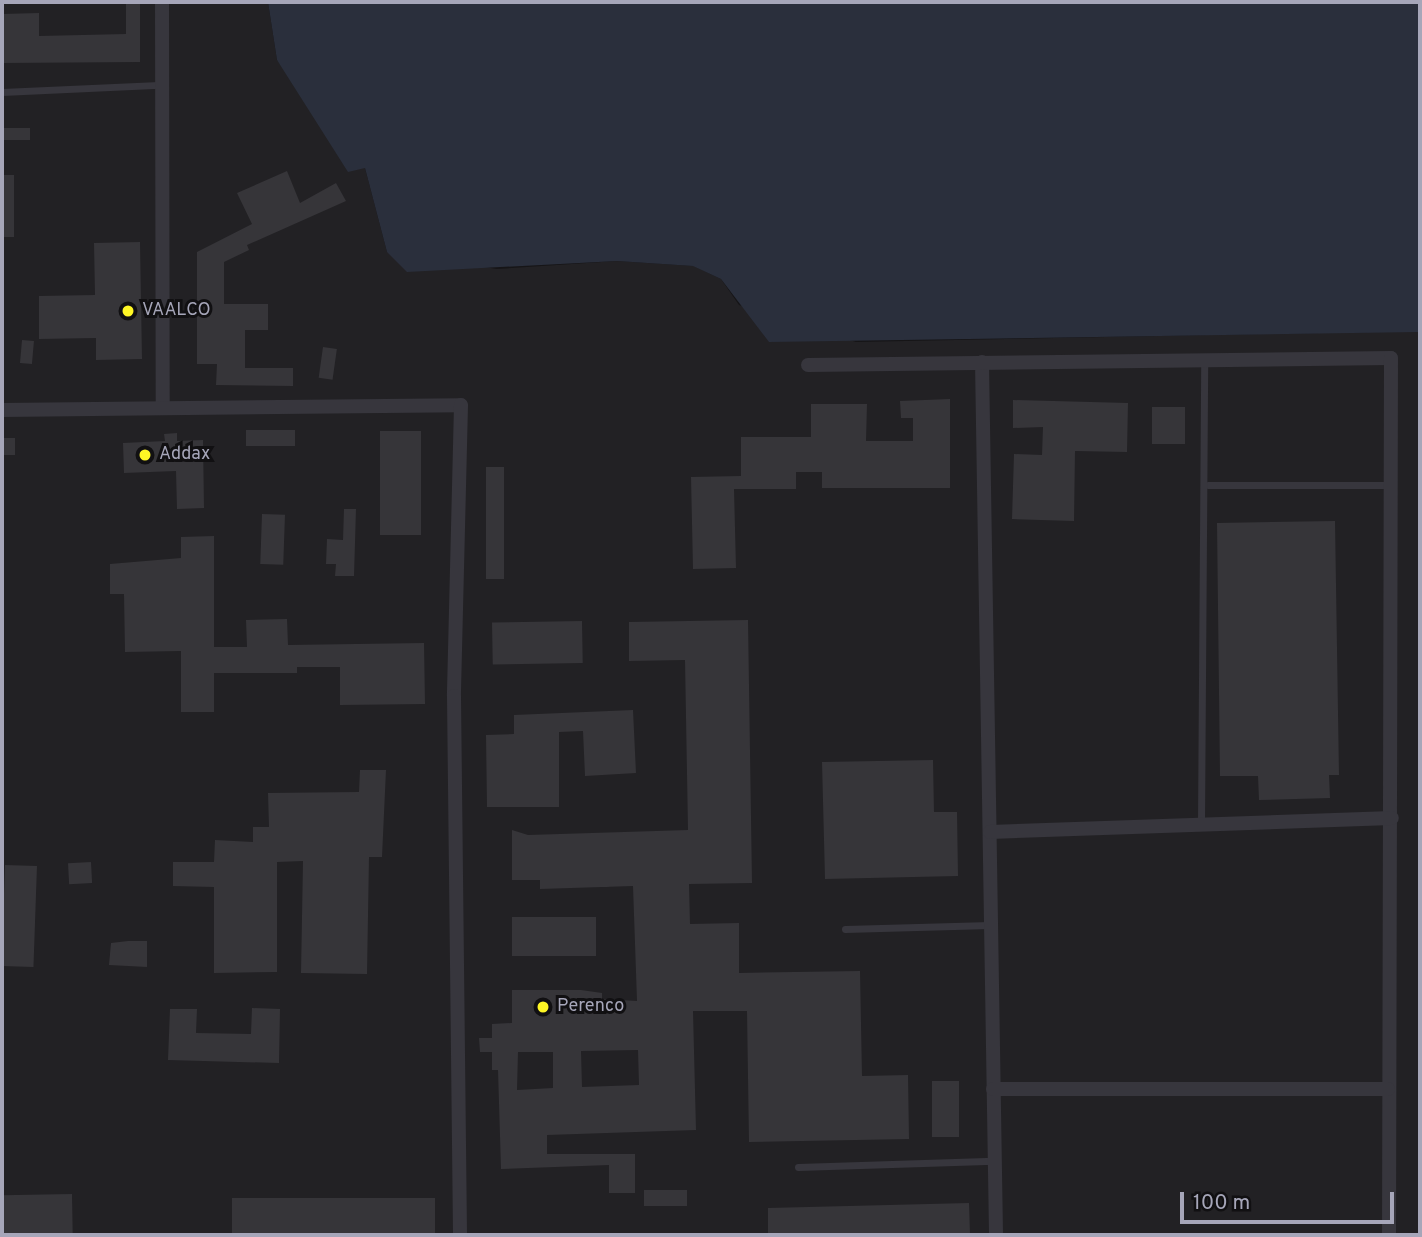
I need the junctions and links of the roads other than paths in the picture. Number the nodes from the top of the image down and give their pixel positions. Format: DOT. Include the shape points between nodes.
graph roads {
  1 [pos="162,2"];
  2 [pos="159,85"];
  3 [pos="2,92"];
  4 [pos="1204,357"];
  5 [pos="982,362"];
  6 [pos="808,365"];
  7 [pos="163,405"];
  8 [pos="2,410"];
  9 [pos="1208,485"];
  10 [pos="1390,485"];
  11 [pos="1392,818"];
  12 [pos="1201,823"];
  13 [pos="990,832"];
  14 [pos="990,925"];
  15 [pos="845,929"];
  16 [pos="993,1089"];
  17 [pos="1388,1089"];
  18 [pos="993,1160"];
  19 [pos="798,1167"];
  20 [pos="460,1235"];
  21 [pos="996,1235"];
  22 [pos="1389,1235"];
  1 -- 2 [label="street"];
  2 -- 3 [label="lane"];
  2 -- 7 [label="street"];
  4 -- 5 [label="street"];
  4 -- 9 [label="lane"];
  4 -- 10 [label="street" via="1391,358"];
  5 -- 6 [label="street"];
  5 -- 13 [label="street"];
  7 -- 8 [label="street"];
  7 -- 20 [label="street" via="461,405 454,696"];
  9 -- 10 [label="lane"];
  9 -- 12 [label="lane" via="1203,510"];
  10 -- 11 [label="street"];
  11 -- 12 [label="street"];
  11 -- 17 [label="street"];
  12 -- 13 [label="street"];
  13 -- 14 [label="street"];
  14 -- 15 [label="lane"];
  14 -- 16 [label="street"];
  16 -- 17 [label="street"];
  16 -- 18 [label="street"];
  17 -- 22 [label="street"];
  18 -- 19 [label="lane"];
  18 -- 21 [label="street"];
}
